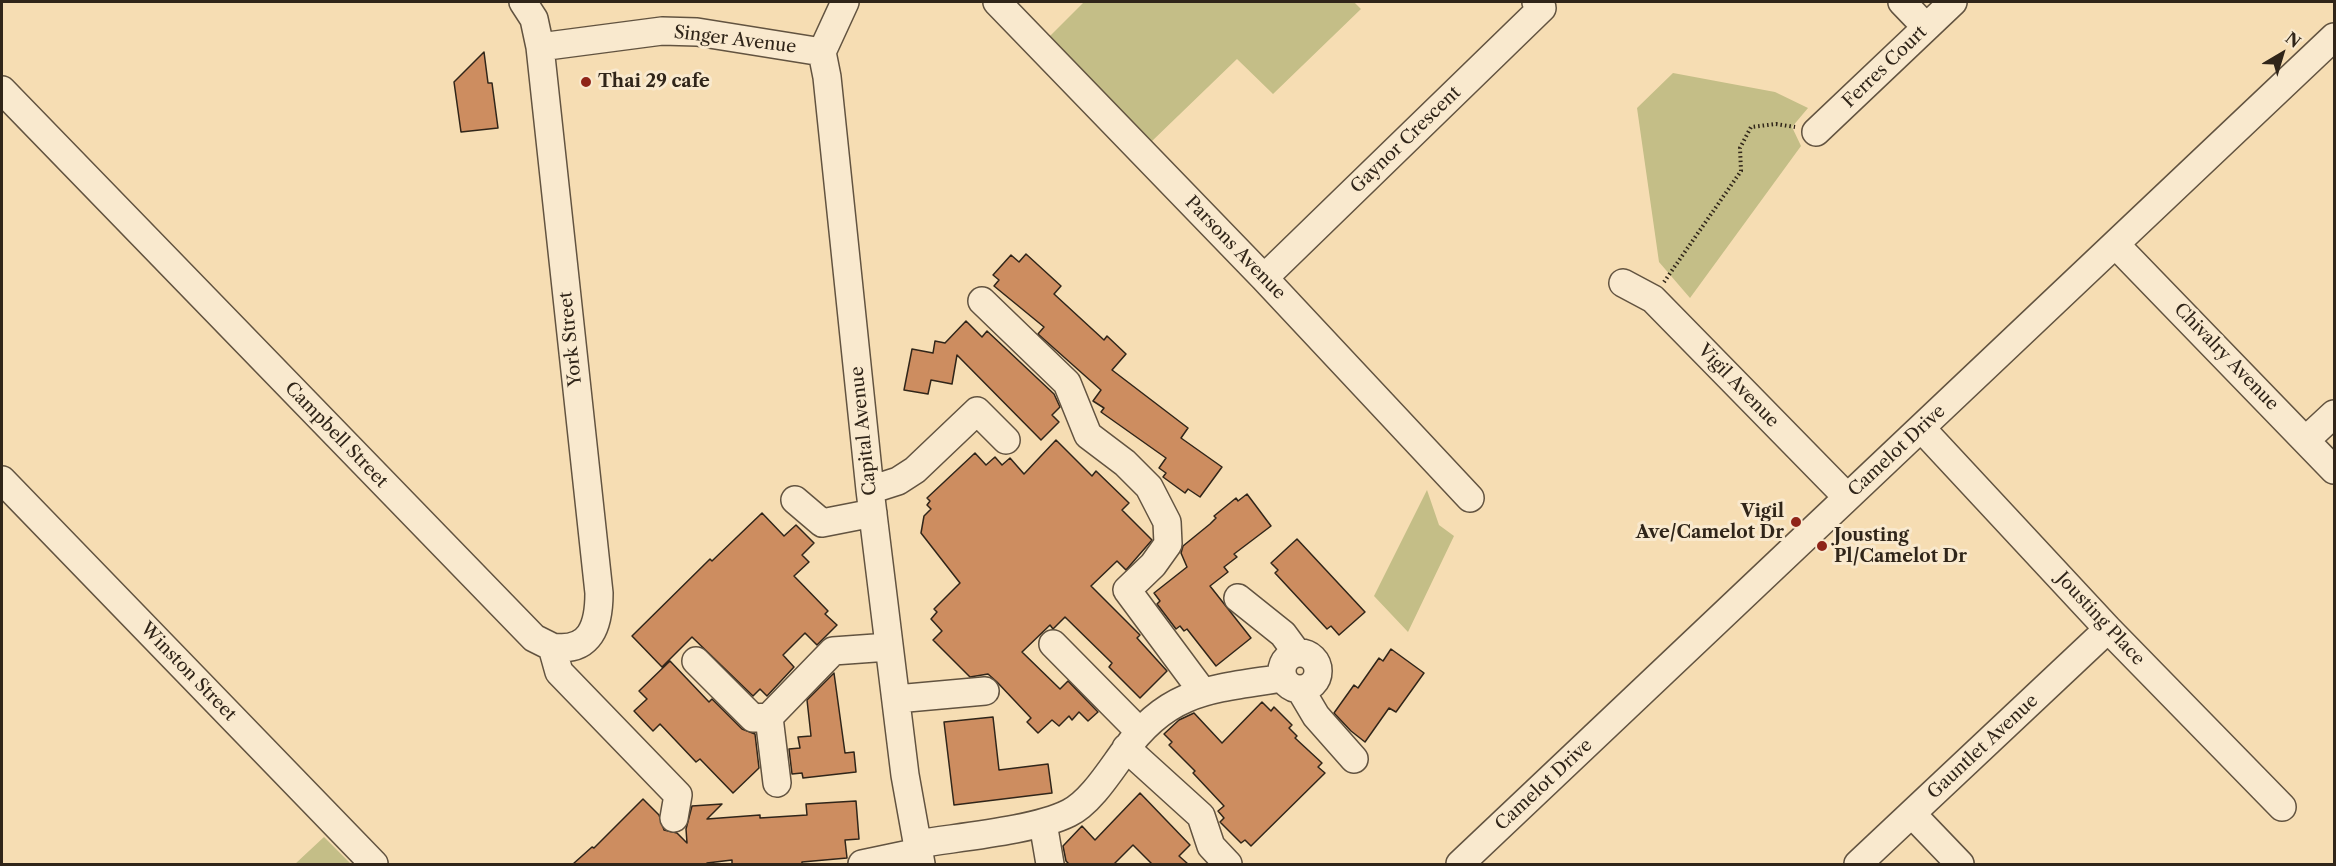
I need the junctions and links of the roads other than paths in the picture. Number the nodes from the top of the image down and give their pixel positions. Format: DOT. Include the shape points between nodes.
graph roads {
  1 [pos="523,2"];
  2 [pos="845,2"];
  3 [pos="997,2"];
  4 [pos="1536,2"];
  5 [pos="1902,2"];
  6 [pos="1953,2"];
  7 [pos="1926,27"];
  8 [pos="2334,37"];
  9 [pos="540,47"];
  10 [pos="822,52"];
  11 [pos="2,90"];
  12 [pos="1816,132"];
  13 [pos="2116,245"];
  14 [pos="1264,278"];
  15 [pos="1623,283"];
  16 [pos="982,301"];
  17 [pos="2334,414"];
  18 [pos="1922,428"];
  19 [pos="1006,440"];
  20 [pos="2306,440"];
  21 [pos="2334,470"];
  22 [pos="2,480"];
  23 [pos="1847,497"];
  24 [pos="1470,498"];
  25 [pos="795,500"];
  26 [pos="871,502"];
  27 [pos="1238,598"];
  28 [pos="2108,629"];
  29 [pos="1053,644"];
  30 [pos="552,647"];
  31 [pos="889,647"];
  32 [pos="696,661"];
  33 [pos="1291,684"];
  34 [pos="985,691"];
  35 [pos="1202,691"];
  36 [pos="896,699"];
  37 [pos="770,717"];
  38 [pos="1132,740"];
  39 [pos="1354,759"];
  40 [pos="777,783"];
  41 [pos="2282,807"];
  42 [pos="1912,814"];
  43 [pos="674,818"];
  44 [pos="1043,823"];
  45 [pos="919,854"];
  46 [pos="374,864"];
  47 [pos="862,864"];
  48 [pos="1050,864"];
  49 [pos="1228,864"];
  50 [pos="1460,864"];
  51 [pos="1858,864"];
  52 [pos="1960,864"];
  1 -- 9 [label="street, York Street" via="534,19"];
  2 -- 10 [label="street"];
  3 -- 14 [label="street, Parsons Avenue"];
  4 -- 14 [label="street, Gaynor Crescent" via="1542,8"];
  5 -- 7 [label="street"];
  6 -- 7 [label="street, Ferres Court"];
  7 -- 12 [label="street, Ferres Court"];
  8 -- 13 [label="street, Camelot Drive"];
  9 -- 10 [label="street, Singer Avenue" via="662,31 697,32"];
  9 -- 30 [label="street, York Street" via="599,593 599,616 593,631 573,646"];
  10 -- 26 [label="street, Capital Avenue"];
  11 -- 30 [label="street, Campbell Street" via="534,638"];
  13 -- 18 [label="street, Camelot Drive"];
  13 -- 20 [label="street, Chivalry Avenue"];
  14 -- 24 [label="street, Parsons Avenue"];
  15 -- 23 [label="street, Vigil Avenue" via="1653,299"];
  16 -- 35 [label="street" via="1068,383 1088,435 1149,487 1167,522 1168,544 1127,590"];
  17 -- 20 [label="street"];
  18 -- 23 [label="street, Camelot Drive"];
  18 -- 28 [label="street, Jousting Place"];
  19 -- 26 [label="street" via="977,411 915,470"];
  20 -- 21 [label="street, Chivalry Avenue"];
  22 -- 46 [label="street, Winston Street"];
  23 -- 50 [label="street, Camelot Drive"];
  25 -- 26 [label="street" via="822,524"];
  26 -- 31 [label="street, Capital Avenue"];
  27 -- 33 [label="street" via="1283,634 1297,653 1283,664"];
  28 -- 41 [label="street, Jousting Place"];
  28 -- 42 [label="street, Gauntlet Avenue"];
  29 -- 38 [label="street"];
  30 -- 43 [label="street" via="559,672 678,795"];
  31 -- 36 [label="street, Capital Avenue"];
  31 -- 37 [label="street" via="833,651"];
  32 -- 37 [label="street" via="753,718"];
  33 -- 35 [label="street"];
  33 -- 39 [label="street"];
  34 -- 36 [label="street"];
  35 -- 38 [label="street" via="1166,709"];
  36 -- 45 [label="street, Capital Avenue"];
  37 -- 40 [label="street"];
  38 -- 44 [label="street" via="1102,783 1071,812"];
  38 -- 49 [label="street" via="1201,816 1211,846"];
  42 -- 51 [label="street, Gauntlet Avenue"];
  42 -- 52 [label="street"];
  44 -- 45 [label="street"];
  44 -- 48 [label="street"];
  45 -- 47 [label="street"];
}
